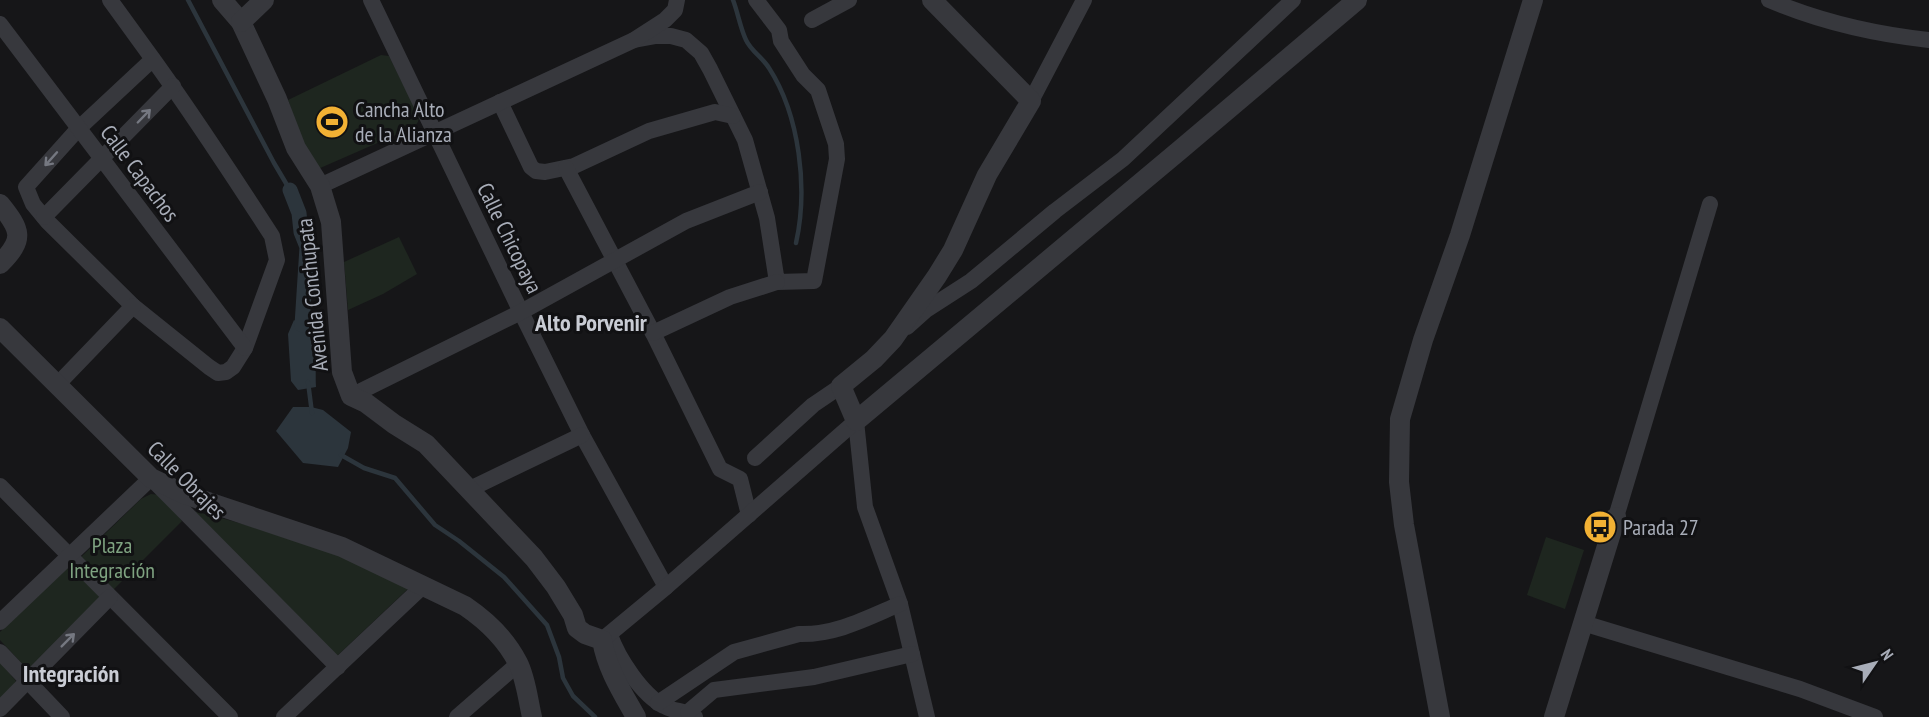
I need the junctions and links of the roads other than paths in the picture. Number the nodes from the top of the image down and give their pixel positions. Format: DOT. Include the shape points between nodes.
graph roads {
  1 [pos="110,0"];
  2 [pos="222,0"];
  3 [pos="264,0"];
  4 [pos="371,0"];
  5 [pos="677,0"];
  6 [pos="756,0"];
  7 [pos="849,0"];
  8 [pos="932,0"];
  9 [pos="1084,0"];
  10 [pos="1293,0"];
  11 [pos="1357,0"];
  12 [pos="1533,0"];
  13 [pos="1769,0"];
  14 [pos="812,20"];
  15 [pos="242,22"];
  16 [pos="0,24"];
  17 [pos="634,40"];
  18 [pos="1929,40"];
  19 [pos="153,59"];
  20 [pos="173,86"];
  21 [pos="1031,101"];
  22 [pos="500,102"];
  23 [pos="733,116"];
  24 [pos="78,129"];
  25 [pos="435,132"];
  26 [pos="101,159"];
  27 [pos="566,168"];
  28 [pos="320,186"];
  29 [pos="760,192"];
  30 [pos="1710,204"];
  31 [pos="2,210"];
  32 [pos="44,217"];
  33 [pos="615,261"];
  34 [pos="0,264"];
  35 [pos="777,282"];
  36 [pos="133,306"];
  37 [pos="521,312"];
  38 [pos="0,328"];
  39 [pos="652,333"];
  40 [pos="893,339"];
  41 [pos="245,348"];
  42 [pos="57,385"];
  43 [pos="841,386"];
  44 [pos="351,396"];
  45 [pos="856,421"];
  46 [pos="582,435"];
  47 [pos="755,458"];
  48 [pos="151,478"];
  49 [pos="0,486"];
  50 [pos="470,489"];
  51 [pos="749,515"];
  52 [pos="1616,517"];
  53 [pos="69,556"];
  54 [pos="422,587"];
  55 [pos="666,587"];
  56 [pos="110,597"];
  57 [pos="900,604"];
  58 [pos="0,622"];
  59 [pos="1583,623"];
  60 [pos="606,637"];
  61 [pos="0,652"];
  62 [pos="912,654"];
  63 [pos="518,664"];
  64 [pos="339,667"];
  65 [pos="27,681"];
  66 [pos="658,703"];
  67 [pos="0,709"];
  68 [pos="691,715"];
  69 [pos="62,717"];
  70 [pos="230,717"];
  71 [pos="284,717"];
  72 [pos="457,717"];
  73 [pos="532,717"];
  74 [pos="636,717"];
  75 [pos="927,717"];
  76 [pos="1440,717"];
  77 [pos="1554,717"];
  78 [pos="1875,717"];
  1 -- 19 [label="street"];
  2 -- 15 [label="street, Avenida Conchupata"];
  3 -- 15 [label="street"];
  4 -- 25 [label="street, Calle Chicopaya"];
  5 -- 17 [label="street" via="675,10 665,20"];
  6 -- 35 [label="street" via="779,30 781,41 803,75 818,90 836,144 837,159 814,280"];
  7 -- 14 [label="street"];
  8 -- 21 [label="street"];
  9 -- 21 [label="street"];
  10 -- 40 [label="street" via="1123,159"];
  11 -- 45 [label="street"];
  12 -- 76 [label="street" via="1400,420 1399,482 1404,525"];
  13 -- 18 [label="street" via="1868,32"];
  15 -- 28 [label="street, Avenida Conchupata" via="296,148"];
  16 -- 24 [label="street, Calle Capachos"];
  17 -- 22 [label="street"];
  17 -- 23 [label="street" via="656,36 686,40 701,53"];
  19 -- 20 [label="street"];
  19 -- 24 [label="street"];
  26 -- 20 [label="street, one-way"];
  20 -- 41 [label="street" via="272,236 277,260"];
  21 -- 40 [label="street" via="987,175 953,250"];
  22 -- 25 [label="street"];
  22 -- 27 [label="street" via="531,167 545,172"];
  23 -- 27 [label="street" via="715,112 649,131"];
  23 -- 29 [label="street" via="745,140"];
  24 -- 26 [label="street, Calle Capachos"];
  24 -- 32 [label="street, one-way" via="26,187"];
  25 -- 28 [label="street"];
  25 -- 37 [label="street, Calle Chicopaya"];
  26 -- 32 [label="street"];
  26 -- 41 [label="street, Calle Capachos"];
  27 -- 33 [label="street"];
  28 -- 44 [label="street, Avenida Conchupata" via="331,222 342,372"];
  29 -- 33 [label="street" via="686,221"];
  29 -- 35 [label="street"];
  30 -- 52 [label="street"];
  31 -- 34 [label="street" via="15,224 17,234 15,247"];
  32 -- 36 [label="street"];
  33 -- 37 [label="street"];
  33 -- 39 [label="street"];
  35 -- 39 [label="street" via="730,297"];
  36 -- 41 [label="street" via="218,373 233,367"];
  36 -- 42 [label="street"];
  37 -- 44 [label="street"];
  37 -- 46 [label="street, Calle Chicopaya"];
  38 -- 42 [label="street, Calle Obrajes"];
  39 -- 51 [label="street" via="720,469 740,479"];
  40 -- 43 [label="street"];
  42 -- 48 [label="street, Calle Obrajes"];
  43 -- 45 [label="street"];
  43 -- 47 [label="street" via="813,405"];
  44 -- 50 [label="street, Avenida Conchupata" via="426,444"];
  45 -- 51 [label="street"];
  45 -- 57 [label="street" via="865,507"];
  46 -- 50 [label="street"];
  46 -- 55 [label="street, Calle Chicopaya"];
  48 -- 53 [label="street"];
  48 -- 54 [label="street" via="184,494 342,547"];
  48 -- 64 [label="street, Calle Obrajes"];
  49 -- 53 [label="street"];
  50 -- 60 [label="street, Avenida Conchupata" via="534,558 573,615 577,628 585,634"];
  51 -- 55 [label="street"];
  52 -- 59 [label="street"];
  53 -- 56 [label="street"];
  53 -- 58 [label="street"];
  54 -- 63 [label="street" via="483,618 501,636"];
  54 -- 64 [label="street"];
  55 -- 60 [label="street"];
  65 -- 56 [label="street, one-way"];
  56 -- 70 [label="street"];
  57 -- 62 [label="street"];
  57 -- 66 [label="street" via="840,629 799,634 734,652"];
  59 -- 77 [label="street"];
  59 -- 78 [label="street" via="1800,689"];
  60 -- 66 [label="street"];
  60 -- 74 [label="street" via="605,656"];
  61 -- 65 [label="street"];
  62 -- 68 [label="street" via="814,677 714,690"];
  62 -- 75 [label="street"];
  63 -- 72 [label="street"];
  63 -- 73 [label="street"];
  64 -- 71 [label="street"];
  65 -- 67 [label="street"];
  65 -- 69 [label="street"];
  66 -- 68 [label="street"];
}
